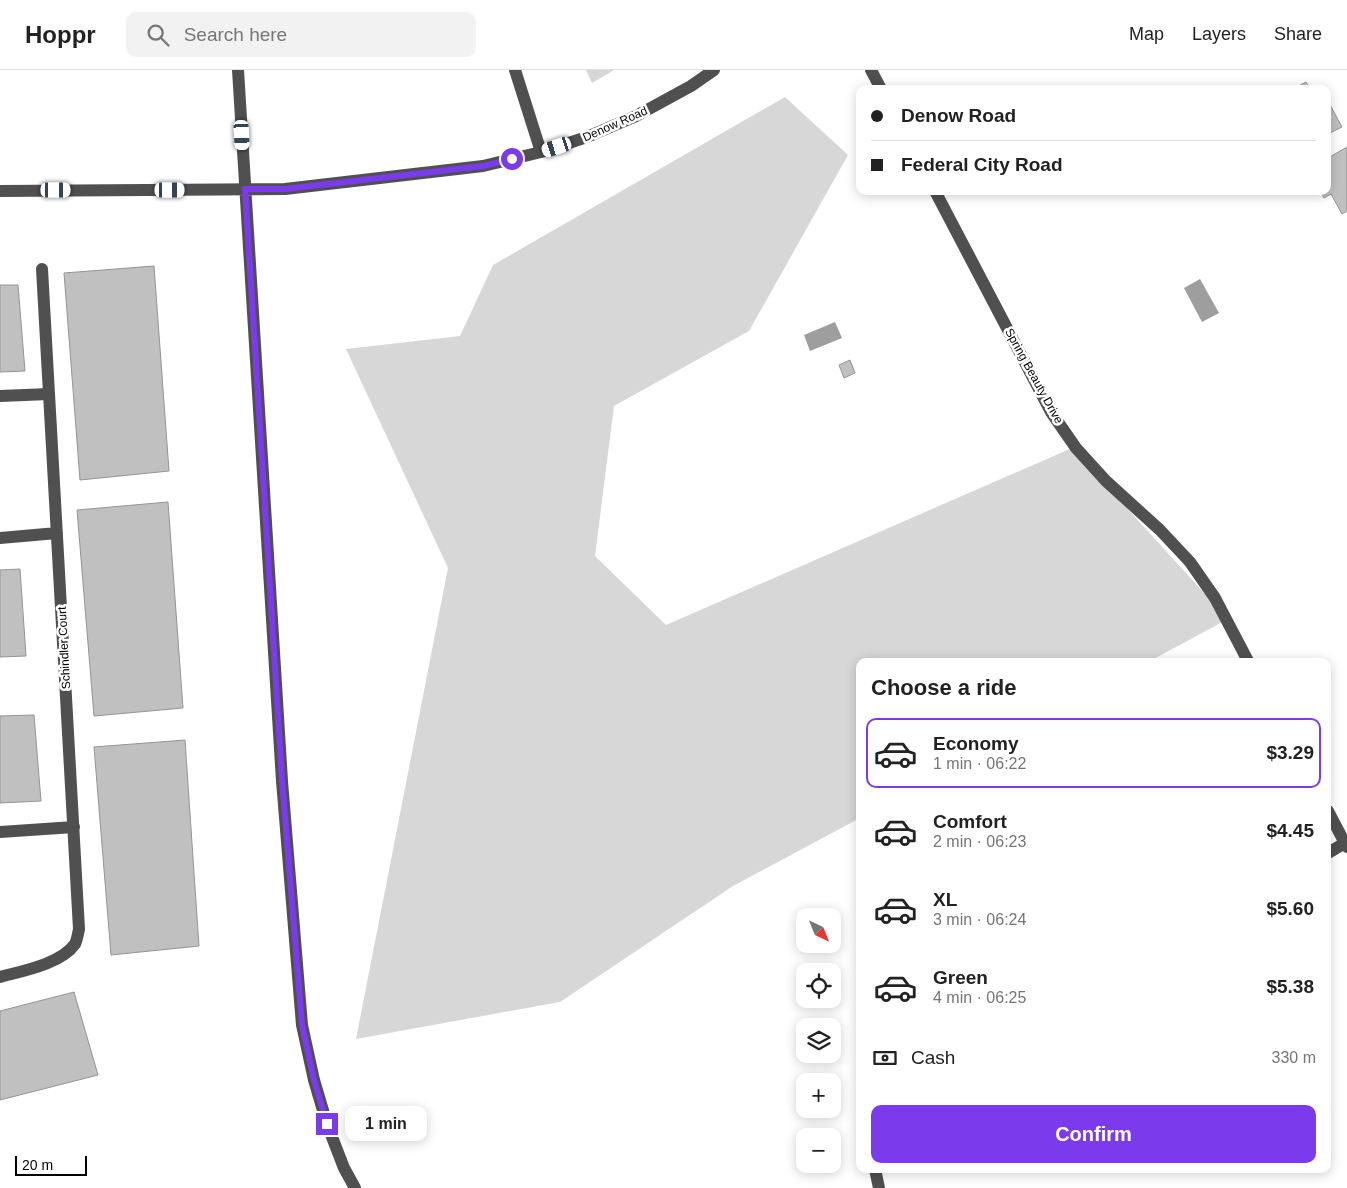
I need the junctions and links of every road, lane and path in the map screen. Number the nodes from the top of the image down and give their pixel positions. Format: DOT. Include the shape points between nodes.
graph roads {
  1 [pos="238,70"];
  2 [pos="515,70"];
  3 [pos="714,70"];
  4 [pos="871,70"];
  5 [pos="879,85"];
  6 [pos="541,152"];
  7 [pos="245,189"];
  8 [pos="0,191"];
  9 [pos="937,195"];
  10 [pos="42,269"];
  11 [pos="49,394"];
  12 [pos="0,396"];
  13 [pos="57,533"];
  14 [pos="0,538"];
  15 [pos="1246,658"];
  16 [pos="1331,817"];
  17 [pos="74,827"];
  18 [pos="0,832"];
  19 [pos="1346,845"];
  20 [pos="1331,852"];
  21 [pos="0,977"];
  22 [pos="876,1173"];
  23 [pos="355,1188"];
  24 [pos="879,1188"];
  1 -- 7 [label="street"];
  2 -- 6 [label="street"];
  3 -- 6 [label="street, Denow Road" via="636,116"];
  4 -- 5 [label="street"];
  6 -- 7 [label="street, Denow Road" via="483,166 285,189"];
  7 -- 8 [label="street, Denow Road"];
  7 -- 23 [label="street" via="282,780 302,1025 327,1124"];
  9 -- 15 [label="street, Spring Beauty Drive" via="1051,412 1076,448 1106,481 1190,562 1215,598"];
  10 -- 11 [label="street, Schindler Court"];
  11 -- 12 [label="street"];
  11 -- 13 [label="street, Schindler Court"];
  13 -- 14 [label="street"];
  13 -- 17 [label="street, Schindler Court"];
  16 -- 19 [label="street"];
  17 -- 18 [label="street"];
  17 -- 21 [label="street, Schindler Court" via="79,929 75,944 47,963"];
  19 -- 20 [label="street"];
  22 -- 24 [label="street"];
}
